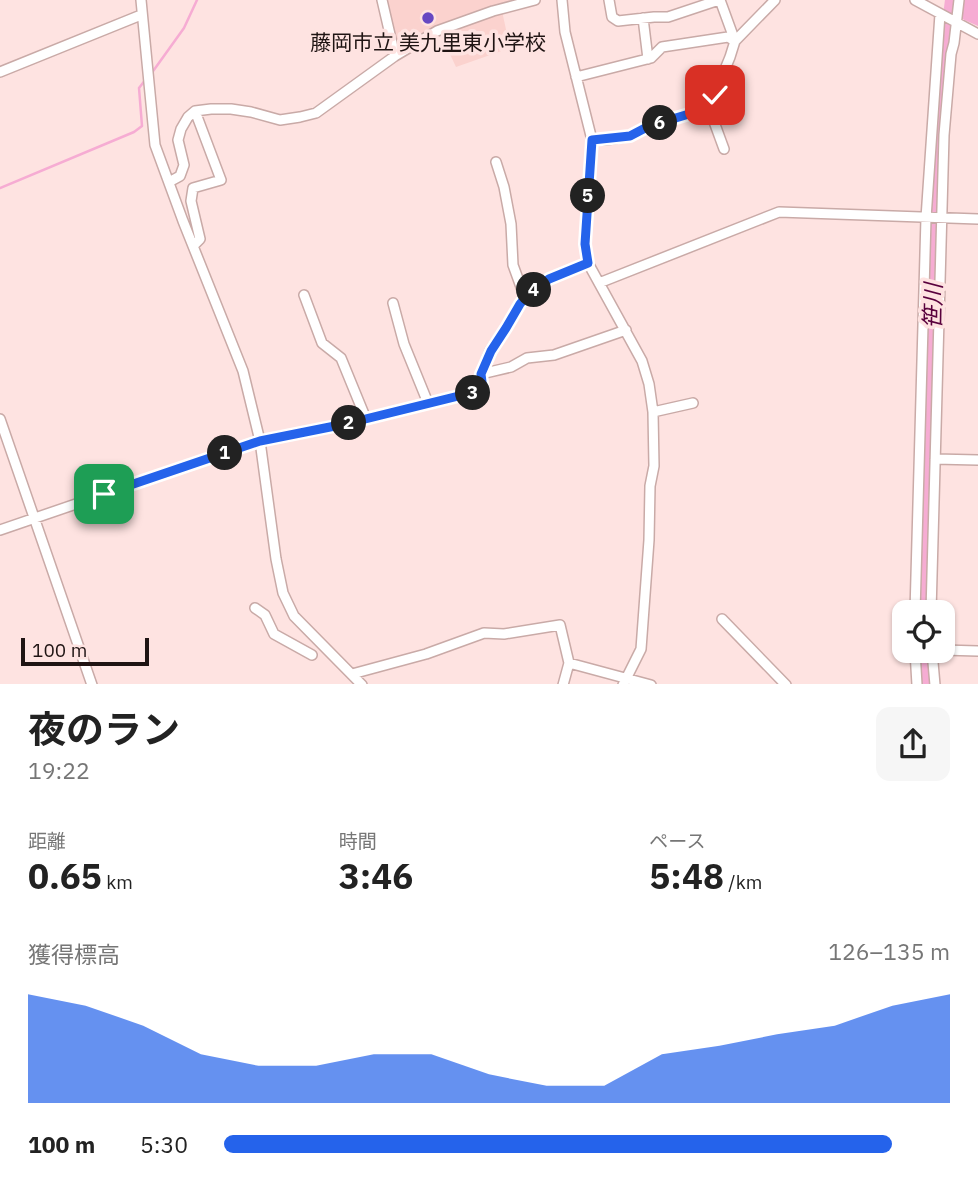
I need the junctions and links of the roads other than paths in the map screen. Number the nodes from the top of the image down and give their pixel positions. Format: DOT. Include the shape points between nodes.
graph roads {
  1 [pos="141,0"];
  2 [pos="382,0"];
  3 [pos="535,0"];
  4 [pos="562,0"];
  5 [pos="608,0"];
  6 [pos="720,0"];
  7 [pos="775,0"];
  8 [pos="915,0"];
  9 [pos="958,0"];
  10 [pos="940,14"];
  11 [pos="141,15"];
  12 [pos="643,18"];
  13 [pos="956,23"];
  14 [pos="978,34"];
  15 [pos="735,41"];
  16 [pos="395,56"];
  17 [pos="648,59"];
  18 [pos="0,72"];
  19 [pos="576,77"];
  20 [pos="709,108"];
  21 [pos="195,111"];
  22 [pos="592,140"];
  23 [pos="724,149"];
  24 [pos="496,162"];
  25 [pos="169,182"];
  26 [pos="928,218"];
  27 [pos="941,218"];
  28 [pos="978,219"];
  29 [pos="193,246"];
  30 [pos="588,263"];
  31 [pos="599,282"];
  32 [pos="304,295"];
  33 [pos="525,298"];
  34 [pos="393,303"];
  35 [pos="626,330"];
  36 [pos="481,374"];
  37 [pos="693,402"];
  38 [pos="428,403"];
  39 [pos="653,412"];
  40 [pos="0,419"];
  41 [pos="366,419"];
  42 [pos="260,441"];
  43 [pos="935,458"];
  44 [pos="978,460"];
  45 [pos="34,518"];
  46 [pos="0,530"];
  47 [pos="915,600"];
  48 [pos="931,600"];
  49 [pos="255,608"];
  50 [pos="722,618"];
  51 [pos="955,650"];
  52 [pos="978,651"];
  53 [pos="312,655"];
  54 [pos="569,663"];
  55 [pos="916,663"];
  56 [pos="933,663"];
  57 [pos="352,674"];
  58 [pos="624,681"];
  59 [pos="92,684"];
  60 [pos="362,684"];
  61 [pos="563,684"];
  62 [pos="651,684"];
  63 [pos="786,684"];
  64 [pos="917,684"];
  65 [pos="934,684"];
  1 -- 11 [label="street"];
  2 -- 16 [label="street"];
  3 -- 16 [label="street" via="437,32"];
  4 -- 19 [label="street"];
  5 -- 12 [label="street" via="612,17 618,21"];
  6 -- 12 [label="street" via="668,17"];
  6 -- 15 [label="street"];
  7 -- 15 [label="street"];
  8 -- 10 [label="street"];
  9 -- 13 [label="street"];
  10 -- 13 [label="street"];
  10 -- 26 [label="street"];
  11 -- 18 [label="street"];
  11 -- 25 [label="street" via="155,145"];
  12 -- 17 [label="street"];
  13 -- 14 [label="street"];
  13 -- 27 [label="street"];
  15 -- 17 [label="street" via="728,37 662,47"];
  15 -- 20 [label="street"];
  16 -- 21 [label="street" via="316,113 280,120 231,109"];
  17 -- 19 [label="street"];
  19 -- 22 [label="street"];
  20 -- 22 [label="street" via="630,136"];
  20 -- 23 [label="street"];
  21 -- 25 [label="street" via="178,140 184,165 180,176"];
  21 -- 29 [label="street" via="221,180 193,188 191,201 200,239"];
  22 -- 30 [label="street" via="585,244"];
  24 -- 33 [label="street" via="511,224 513,265"];
  25 -- 29 [label="street"];
  26 -- 27 [label="street"];
  26 -- 31 [label="street" via="779,212"];
  26 -- 47 [label="street"];
  27 -- 28 [label="street"];
  27 -- 43 [label="street"];
  29 -- 42 [label="street" via="243,371"];
  30 -- 31 [label="street"];
  30 -- 33 [label="street" via="549,279"];
  31 -- 35 [label="street"];
  32 -- 41 [label="street" via="322,343 341,358"];
  33 -- 36 [label="street"];
  34 -- 38 [label="street"];
  35 -- 36 [label="street"];
  35 -- 39 [label="street" via="642,361"];
  36 -- 38 [label="street" via="483,390"];
  37 -- 39 [label="street"];
  38 -- 41 [label="street"];
  39 -- 58 [label="street" via="641,649"];
  40 -- 45 [label="street"];
  41 -- 42 [label="street"];
  42 -- 45 [label="street"];
  42 -- 57 [label="street" via="283,593 294,616"];
  43 -- 44 [label="street"];
  43 -- 48 [label="street"];
  45 -- 46 [label="street"];
  45 -- 59 [label="street"];
  49 -- 53 [label="street" via="265,615 274,634"];
  50 -- 63 [label="street"];
  51 -- 52 [label="street"];
  54 -- 57 [label="street" via="560,625 484,633"];
  54 -- 58 [label="street"];
  54 -- 61 [label="street"];
  55 -- 64 [label="street"];
  56 -- 65 [label="street"];
  57 -- 60 [label="street"];
  58 -- 62 [label="street"];
}
